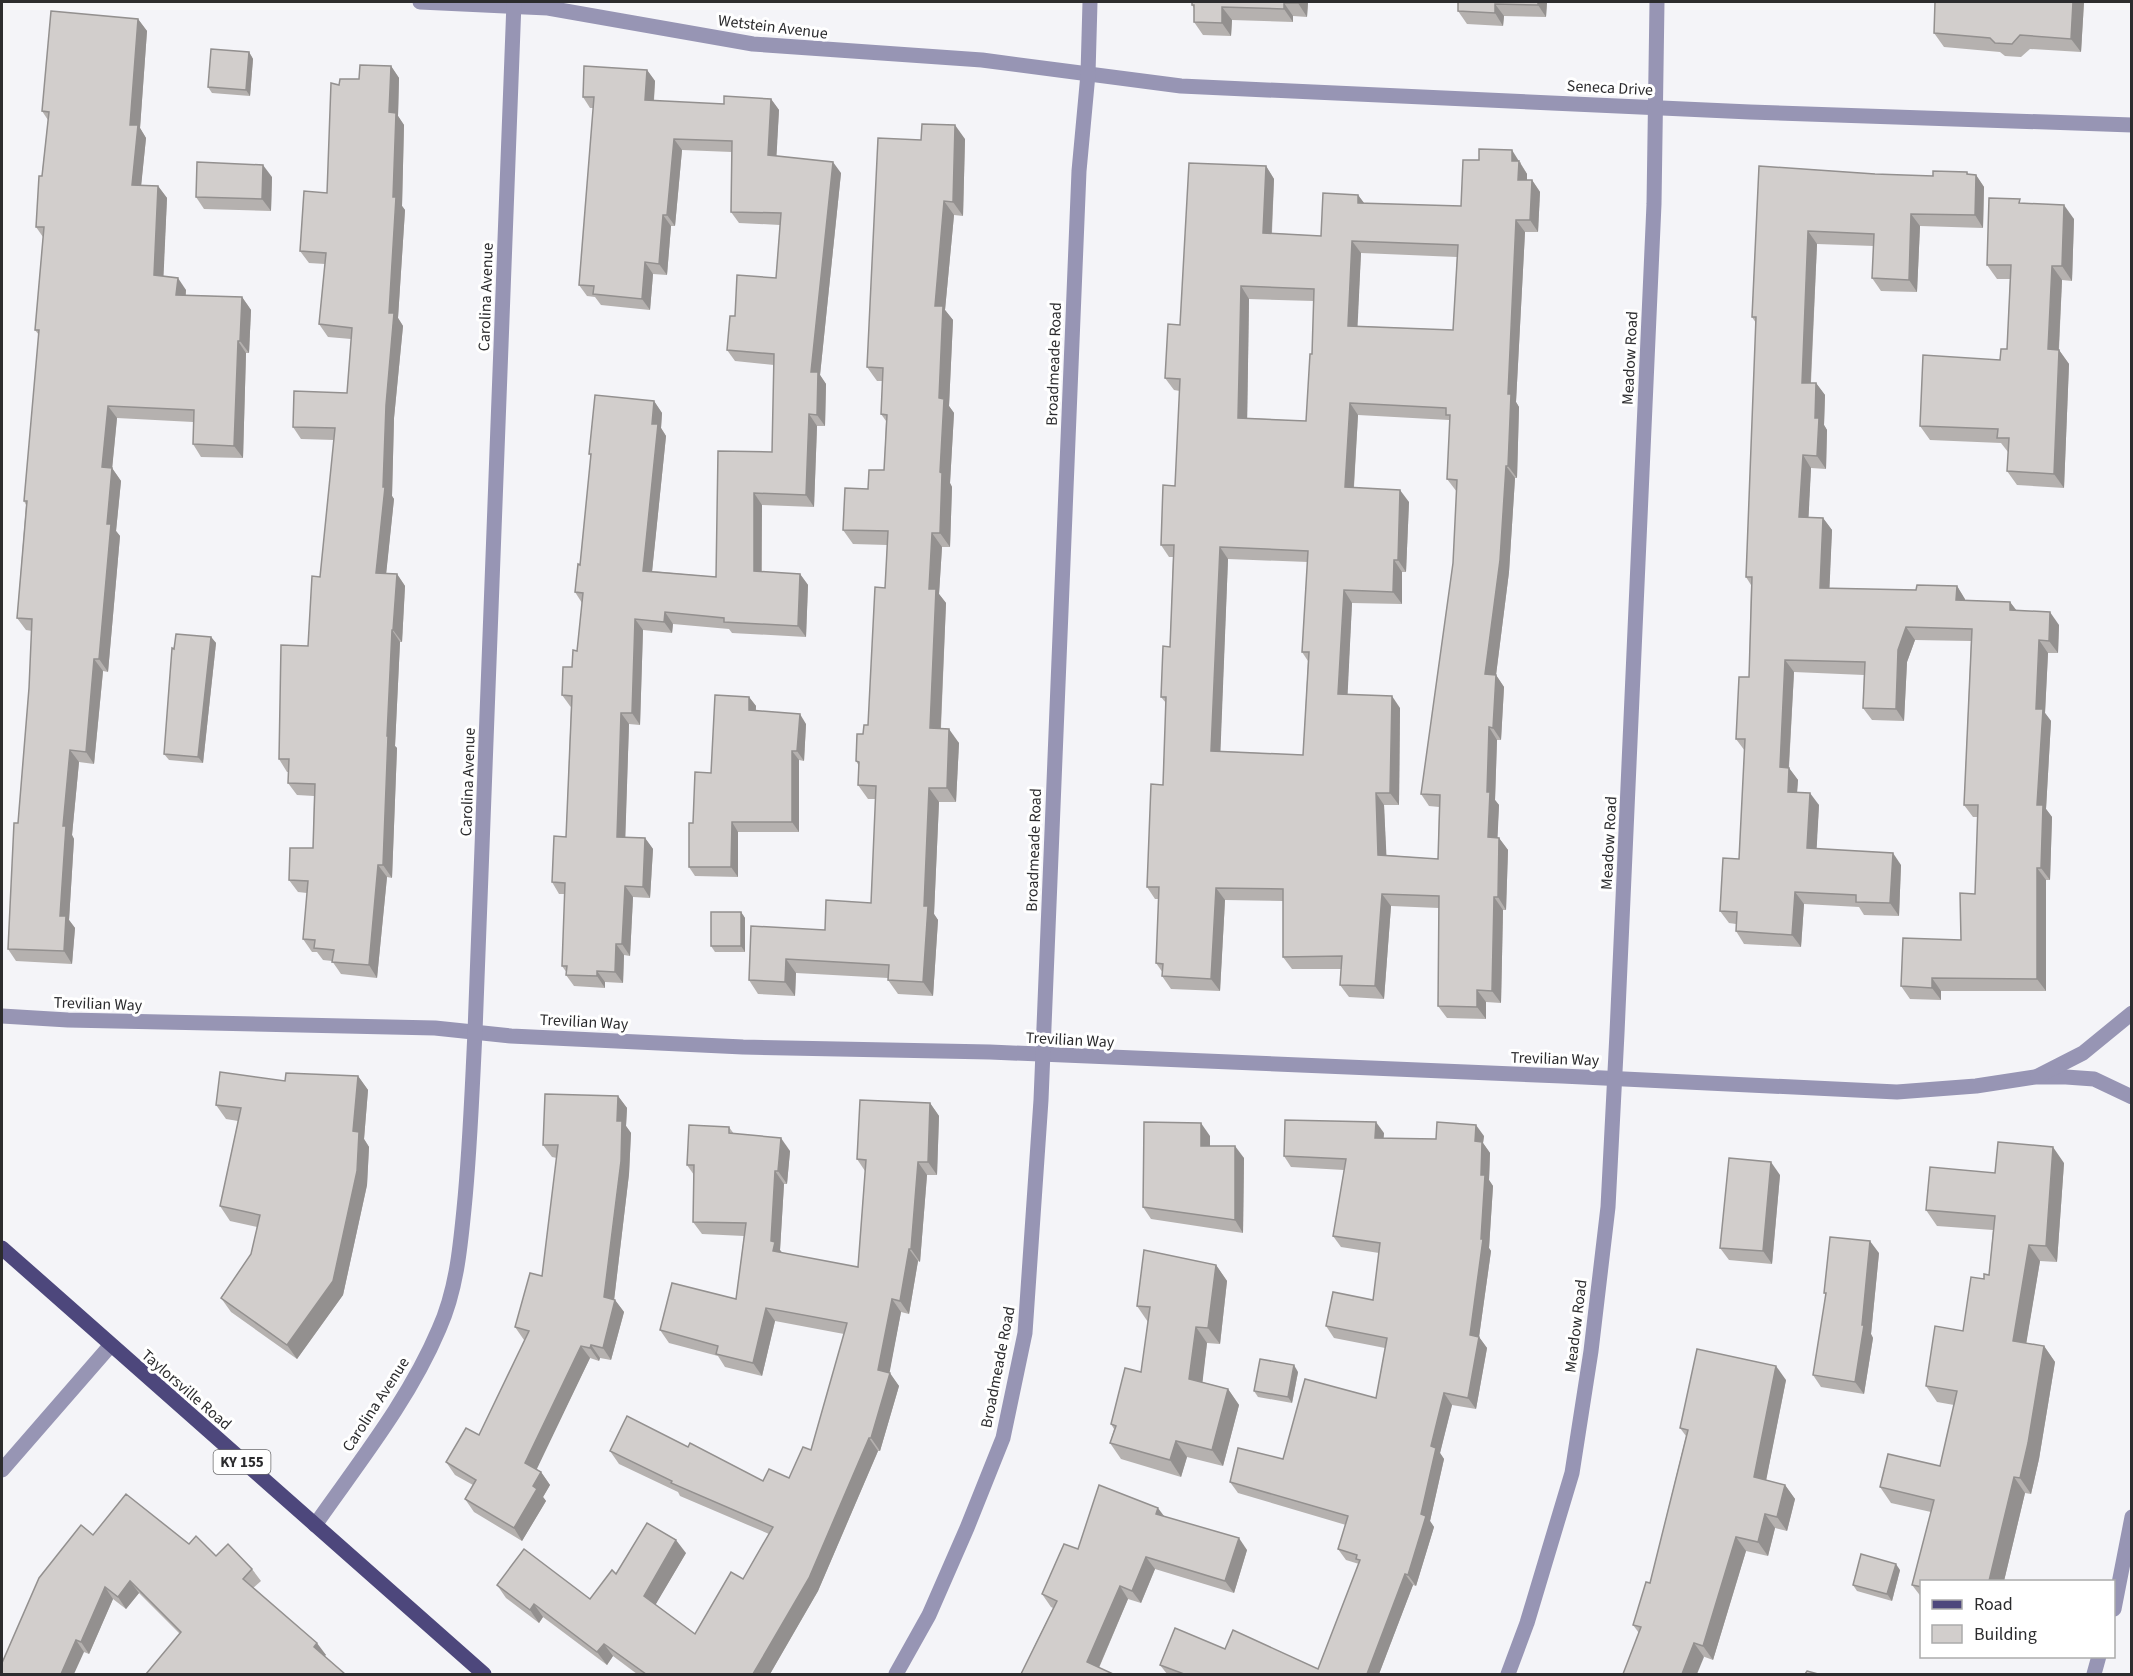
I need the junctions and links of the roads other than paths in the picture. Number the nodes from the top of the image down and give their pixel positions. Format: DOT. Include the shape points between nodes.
graph roads {
  1 [pos="420,2"];
  2 [pos="1090,2"];
  3 [pos="1658,2"];
  4 [pos="514,4"];
  5 [pos="1088,74"];
  6 [pos="1655,107"];
  7 [pos="2132,125"];
  8 [pos="2132,1012"];
  9 [pos="2,1016"];
  10 [pos="475,1032"];
  11 [pos="1043,1056"];
  12 [pos="2035,1077"];
  13 [pos="1614,1078"];
  14 [pos="2132,1097"];
  15 [pos="2,1248"];
  16 [pos="110,1346"];
  17 [pos="2,1470"];
  18 [pos="2132,1517"];
  19 [pos="315,1525"];
  20 [pos="2115,1604"];
  21 [pos="2098,1658"];
  22 [pos="484,1674"];
  23 [pos="896,1674"];
  24 [pos="1508,1674"];
  25 [pos="2094,1674"];
  1 -- 4 [label="street, Wetstein Avenue"];
  2 -- 5 [label="street, Broadmeade Road"];
  3 -- 6 [label="street, Meadow Road"];
  4 -- 5 [label="street, Wetstein Avenue" via="753,44 982,60"];
  4 -- 10 [label="street, Carolina Avenue"];
  5 -- 6 [label="street, Seneca Drive" via="1181,86"];
  5 -- 11 [label="street, Broadmeade Road" via="1079,171"];
  6 -- 7 [label="street, Seneca Drive"];
  6 -- 13 [label="street, Meadow Road"];
  8 -- 12 [label="street" via="2083,1053"];
  9 -- 10 [label="street, Trevilian Way"];
  10 -- 11 [label="street, Trevilian Way" via="743,1047"];
  10 -- 19 [label="street, Carolina Avenue" via="469,1165 452,1293 413,1384"];
  11 -- 13 [label="street, Trevilian Way"];
  11 -- 23 [label="street, Broadmeade Road" via="1025,1333 1003,1438 929,1615"];
  12 -- 13 [label="street, Trevilian Way" via="1897,1092"];
  12 -- 14 [label="street, Trevilian Way" via="2094,1079"];
  13 -- 24 [label="street, Meadow Road" via="1608,1207 1572,1473"];
  15 -- 16 [label="main road, Taylorsville Road / KY 155"];
  16 -- 17 [label="street"];
  16 -- 19 [label="main road, Taylorsville Road / KY 155"];
  18 -- 20 [label="street"];
  19 -- 22 [label="main road, Taylorsville Road / KY 155"];
  21 -- 25 [label="street"];
}
